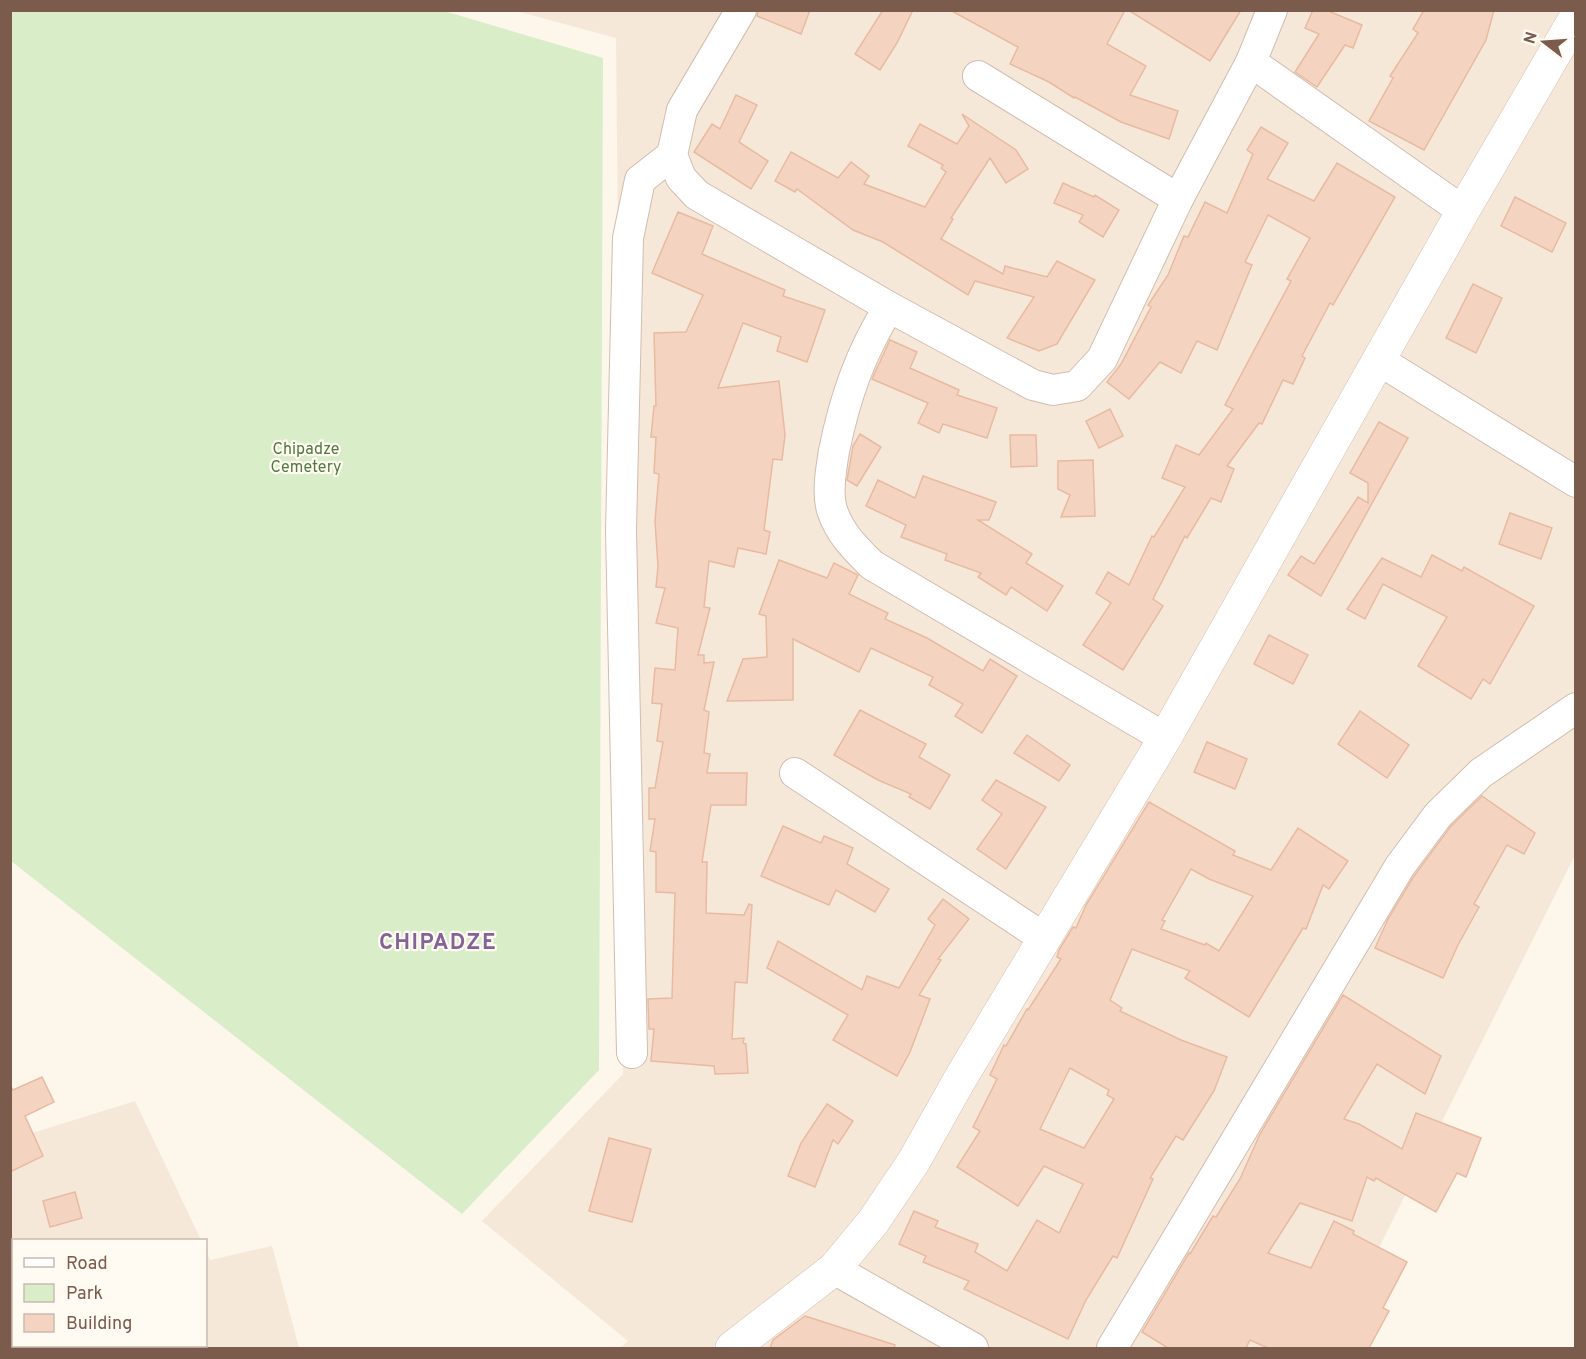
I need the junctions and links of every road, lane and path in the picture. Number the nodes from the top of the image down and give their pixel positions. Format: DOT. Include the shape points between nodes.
graph roads {
  1 [pos="741,10"];
  2 [pos="1272,10"];
  3 [pos="1575,17"];
  4 [pos="1251,62"];
  5 [pos="978,76"];
  6 [pos="672,155"];
  7 [pos="1178,199"];
  8 [pos="1463,211"];
  9 [pos="889,307"];
  10 [pos="1380,361"];
  11 [pos="1575,482"];
  12 [pos="1575,708"];
  13 [pos="1165,738"];
  14 [pos="795,773"];
  15 [pos="1044,938"];
  16 [pos="632,1053"];
  17 [pos="834,1269"];
  18 [pos="732,1348"];
  19 [pos="973,1348"];
  20 [pos="1112,1348"];
  1 -- 6 [label="street" via="682,110"];
  2 -- 4 [label="street"];
  3 -- 8 [label="street"];
  4 -- 7 [label="street"];
  4 -- 8 [label="street"];
  5 -- 7 [label="street"];
  6 -- 9 [label="street" via="681,178 698,195"];
  6 -- 16 [label="street" via="640,180 628,237 621,530"];
  7 -- 9 [label="street" via="1102,359 1077,386 1053,390 1033,386"];
  8 -- 10 [label="street"];
  9 -- 13 [label="street" via="854,374 830,472 831,509 845,538 872,564"];
  10 -- 11 [label="street"];
  10 -- 13 [label="street"];
  12 -- 20 [label="street" via="1481,773 1438,815 1400,866"];
  13 -- 15 [label="street"];
  14 -- 15 [label="street"];
  15 -- 17 [label="street" via="914,1161 873,1222"];
  17 -- 18 [label="street"];
  17 -- 19 [label="street"];
}
